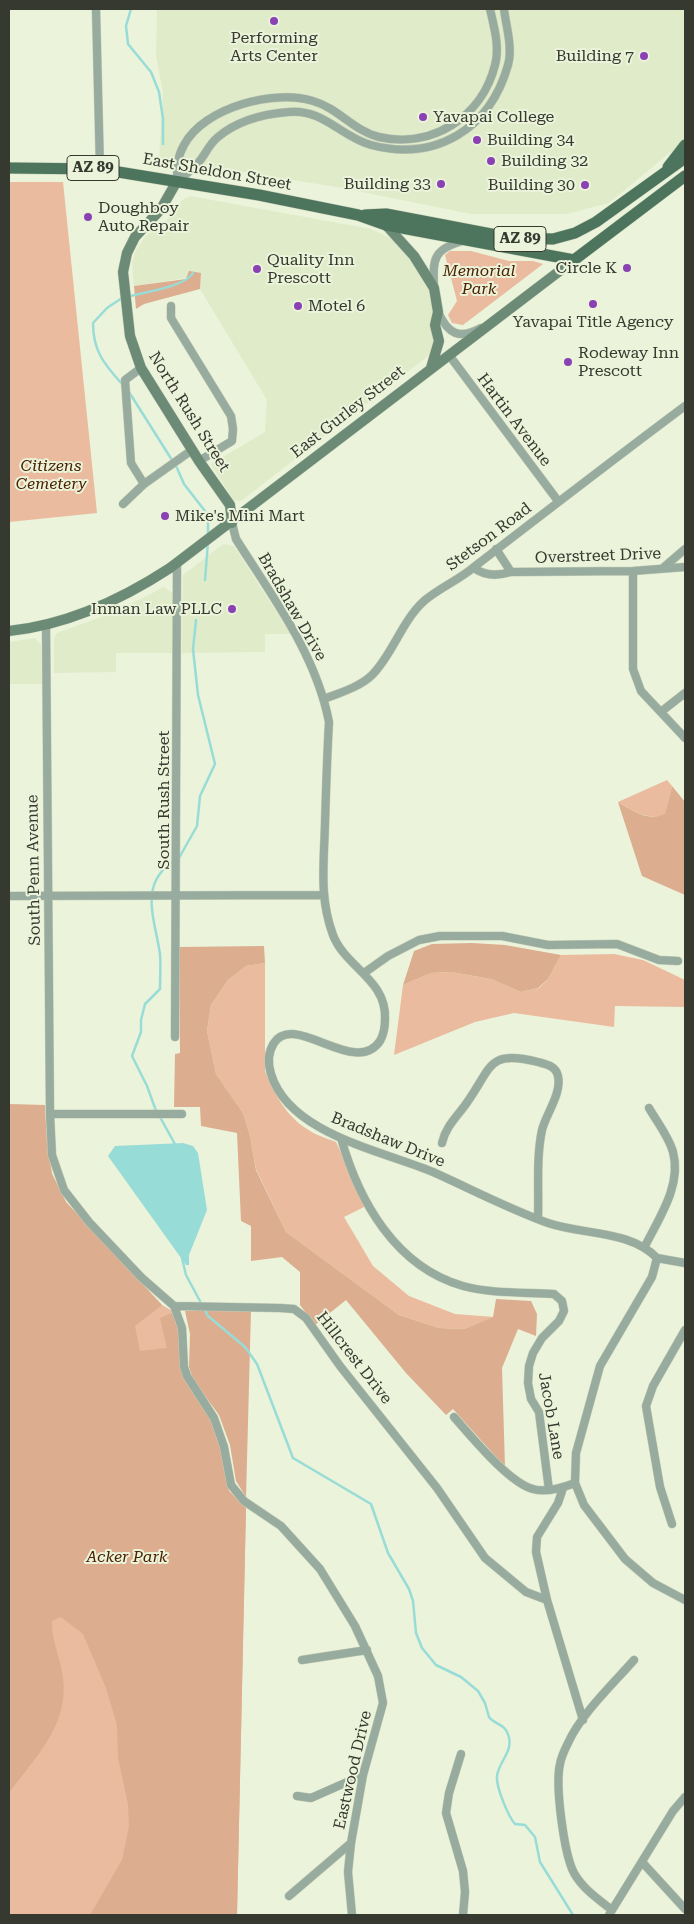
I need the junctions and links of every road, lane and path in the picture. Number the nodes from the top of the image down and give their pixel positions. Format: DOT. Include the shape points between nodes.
graph roads {
  1 [pos="96,9"];
  2 [pos="490,9"];
  3 [pos="504,9"];
  4 [pos="685,145"];
  5 [pos="685,158"];
  6 [pos="685,165"];
  7 [pos="9,168"];
  8 [pos="100,169"];
  9 [pos="664,171"];
  10 [pos="685,176"];
  11 [pos="177,181"];
  12 [pos="666,190"];
  13 [pos="358,215"];
  14 [pos="386,225"];
  15 [pos="465,240"];
  16 [pos="574,260"];
  17 [pos="434,288"];
  18 [pos="171,306"];
  19 [pos="438,312"];
  20 [pos="489,323"];
  21 [pos="449,355"];
  22 [pos="141,368"];
  23 [pos="431,368"];
  24 [pos="685,406"];
  25 [pos="192,450"];
  26 [pos="199,461"];
  27 [pos="144,484"];
  28 [pos="558,501"];
  29 [pos="123,504"];
  30 [pos="232,523"];
  31 [pos="685,548"];
  32 [pos="496,549"];
  33 [pos="178,563"];
  34 [pos="685,567"];
  35 [pos="474,568"];
  36 [pos="662,568"];
  37 [pos="633,571"];
  38 [pos="511,572"];
  39 [pos="46,624"];
  40 [pos="9,631"];
  41 [pos="685,693"];
  42 [pos="324,699"];
  43 [pos="662,711"];
  44 [pos="685,738"];
  45 [pos="322,895"];
  46 [pos="9,896"];
  47 [pos="48,896"];
  48 [pos="177,897"];
  49 [pos="678,961"];
  50 [pos="364,973"];
  51 [pos="175,1038"];
  52 [pos="649,1108"];
  53 [pos="50,1114"];
  54 [pos="182,1114"];
  55 [pos="341,1138"];
  56 [pos="442,1143"];
  57 [pos="538,1218"];
  58 [pos="645,1246"];
  59 [pos="656,1258"];
  60 [pos="685,1263"];
  61 [pos="174,1306"];
  62 [pos="685,1330"];
  63 [pos="454,1417"];
  64 [pos="575,1483"];
  65 [pos="563,1488"];
  66 [pos="549,1490"];
  67 [pos="672,1524"];
  68 [pos="546,1600"];
  69 [pos="685,1600"];
  70 [pos="368,1650"];
  71 [pos="302,1660"];
  72 [pos="634,1660"];
  73 [pos="583,1720"];
  74 [pos="461,1754"];
  75 [pos="363,1775"];
  76 [pos="297,1796"];
  77 [pos="685,1797"];
  78 [pos="351,1843"];
  79 [pos="642,1862"];
  80 [pos="289,1896"];
  81 [pos="685,1909"];
  82 [pos="611,1912"];
  83 [pos="352,1915"];
  84 [pos="463,1915"];
  1 -- 8 [label="street"];
  2 -- 11 [label="street" via="497,43 496,64 488,86 463,119 444,130 425,138 399,140 362,130 313,101 287,97 261,100 224,111 192,133 177,162"];
  3 -- 11 [label="street" via="509,41 508,64 493,100 470,128 443,143 397,150 369,145 310,113 289,112 252,119 233,127 217,138 198,163"];
  4 -- 9 [label="main road, AZ 89"];
  5 -- 9 [label="main road"];
  6 -- 12 [label="main road"];
  7 -- 8 [label="main road, East Sheldon Street / AZ 89"];
  8 -- 11 [label="main road, East Sheldon Street / AZ 89"];
  9 -- 13 [label="main road, East Sheldon Street / AZ 89" via="596,222 575,233 553,239 512,238 386,214"];
  10 -- 12 [label="main road, East Gurley Street"];
  11 -- 13 [label="main road, East Sheldon Street / AZ 89"];
  11 -- 22 [label="main road, North Rush Street" via="161,210 135,237 123,272 130,336"];
  12 -- 16 [label="main road, East Gurley Street"];
  13 -- 14 [label="main road, East Sheldon Street / AZ 89"];
  14 -- 15 [label="main road, East Sheldon Street / AZ 89"];
  14 -- 17 [label="main road" via="414,256"];
  15 -- 16 [label="main road, East Sheldon Street / AZ 89"];
  15 -- 17 [label="street" via="446,246 439,252 433,267"];
  16 -- 20 [label="main road, East Gurley Street"];
  17 -- 19 [label="main road"];
  18 -- 26 [label="street" via="171,318 231,416 234,429 232,441"];
  19 -- 20 [label="street" via="451,332 461,335"];
  19 -- 23 [label="main road" via="435,325 439,341"];
  20 -- 21 [label="main road, East Gurley Street"];
  21 -- 23 [label="main road, East Gurley Street"];
  21 -- 28 [label="street, Hartin Avenue"];
  22 -- 25 [label="main road, North Rush Street"];
  22 -- 27 [label="street" via="125,380 131,463"];
  23 -- 30 [label="main road, East Gurley Street"];
  24 -- 28 [label="street, Stetson Road"];
  25 -- 26 [label="main road, North Rush Street"];
  25 -- 27 [label="street"];
  26 -- 30 [label="main road, North Rush Street" via="230,505"];
  27 -- 29 [label="street"];
  28 -- 32 [label="street, Stetson Road"];
  30 -- 33 [label="main road, East Gurley Street"];
  30 -- 42 [label="street, Bradshaw Drive" via="236,538 308,656"];
  31 -- 36 [label="street"];
  32 -- 35 [label="street, Stetson Road"];
  32 -- 38 [label="street, Overstreet Drive"];
  33 -- 39 [label="main road, East Gurley Street" via="111,602"];
  33 -- 48 [label="street, South Rush Street"];
  34 -- 36 [label="street, Overstreet Drive"];
  35 -- 38 [label="street, Overstreet Drive" via="482,574"];
  35 -- 42 [label="street, Stetson Road" via="425,600 410,616 371,676"];
  36 -- 37 [label="street, Overstreet Drive"];
  37 -- 38 [label="street, Overstreet Drive"];
  37 -- 43 [label="street" via="633,669 641,691"];
  39 -- 40 [label="main road, East Gurley Street"];
  39 -- 47 [label="street, South Penn Avenue"];
  41 -- 43 [label="street"];
  42 -- 45 [label="street, Bradshaw Drive" via="328,722"];
  43 -- 44 [label="street"];
  45 -- 48 [label="street"];
  45 -- 50 [label="street, Bradshaw Drive" via="334,936 343,953"];
  46 -- 47 [label="street"];
  47 -- 48 [label="street"];
  47 -- 53 [label="street, South Penn Avenue"];
  48 -- 51 [label="street, South Rush Street"];
  49 -- 50 [label="street" via="659,960 617,944 548,945 502,936 440,936 419,940"];
  50 -- 55 [label="street, Bradshaw Drive" via="382,995 386,1011 383,1036 376,1047 363,1053 344,1051 299,1035 286,1035 275,1040 269,1052 272,1075 282,1095 300,1114"];
  52 -- 58 [label="street" via="673,1151 676,1171 674,1185"];
  53 -- 54 [label="street"];
  53 -- 61 [label="street" via="52,1155 64,1190 142,1278"];
  55 -- 57 [label="street, Bradshaw Drive" via="430,1171"];
  55 -- 66 [label="street, Jacob Lane" via="349,1168 382,1229 404,1254 443,1279 465,1287 554,1294 562,1302 564,1311 559,1321 542,1338 529,1366 528,1383 531,1399 539,1412"];
  56 -- 57 [label="street" via="449,1124 490,1066 500,1060 518,1057 552,1066 558,1074 559,1084 542,1129"];
  57 -- 58 [label="street, Bradshaw Drive"];
  58 -- 59 [label="street, Bradshaw Drive"];
  59 -- 60 [label="street"];
  59 -- 64 [label="street" via="652,1278 600,1366 576,1452"];
  61 -- 68 [label="street, Hillcrest Drive" via="294,1309 306,1318 437,1488 485,1558 526,1592"];
  61 -- 70 [label="street, Eastwood Drive" via="182,1328 187,1376 214,1418 224,1447 231,1485 244,1501 281,1526 320,1569"];
  62 -- 67 [label="street" via="653,1386 646,1406 660,1487"];
  63 -- 66 [label="street" via="519,1482 533,1489"];
  64 -- 65 [label="street"];
  64 -- 69 [label="street" via="584,1506 625,1559 653,1583"];
  65 -- 66 [label="street"];
  65 -- 68 [label="street" via="558,1503 536,1537"];
  68 -- 73 [label="street"];
  70 -- 71 [label="street"];
  70 -- 75 [label="street, Eastwood Drive" via="378,1676 383,1703"];
  72 -- 73 [label="street"];
  73 -- 82 [label="street" via="568,1741 560,1765 559,1788 567,1854 574,1873 587,1891"];
  74 -- 84 [label="street" via="446,1812 462,1871 465,1892"];
  75 -- 76 [label="street" via="311,1798"];
  75 -- 78 [label="street, Eastwood Drive"];
  77 -- 79 [label="street"];
  78 -- 80 [label="street"];
  78 -- 83 [label="street, Eastwood Drive" via="348,1872"];
  79 -- 81 [label="street"];
  79 -- 82 [label="street"];
}
